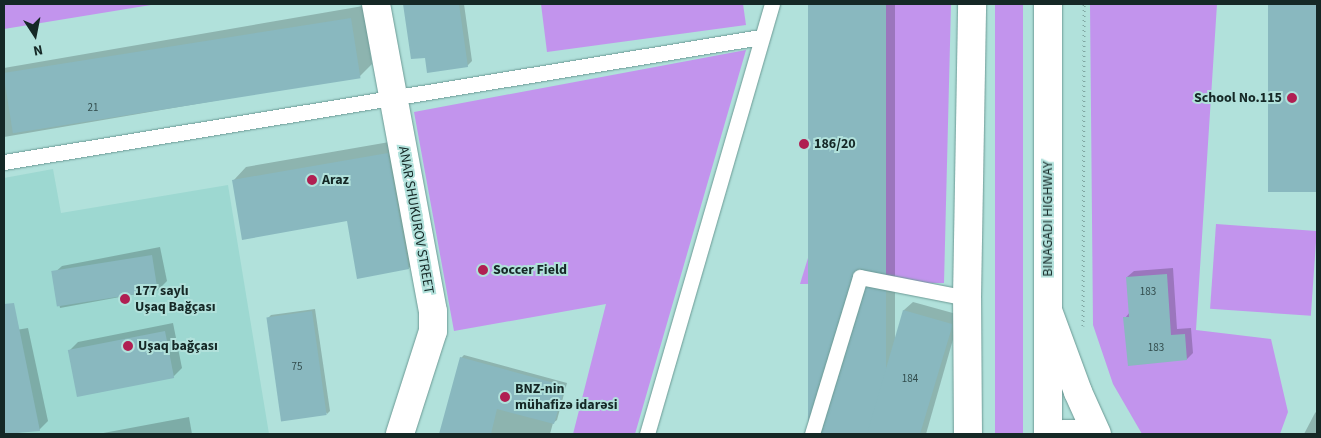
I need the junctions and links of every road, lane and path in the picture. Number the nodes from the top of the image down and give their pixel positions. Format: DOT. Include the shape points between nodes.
graph roads {
  1 [pos="376,4"];
  2 [pos="772,4"];
  3 [pos="972,4"];
  4 [pos="1048,4"];
  5 [pos="1084,4"];
  6 [pos="761,37"];
  7 [pos="393,96"];
  8 [pos="4,162"];
  9 [pos="967,298"];
  10 [pos="1047,308"];
  11 [pos="1083,312"];
  12 [pos="400,434"];
  13 [pos="647,434"];
  14 [pos="812,434"];
  15 [pos="968,434"];
  16 [pos="1048,434"];
  17 [pos="1063,434"];
  18 [pos="1080,434"];
  19 [pos="1097,434"];
  1 -- 7 [label="street, ANAR SHUKUROV STREET"];
  2 -- 6 [label="lane"];
  3 -- 9 [label="street"];
  4 -- 10 [label="street, BINAGADI HIGHWAY"];
  5 -- 11 [label="path"];
  6 -- 7 [label="lane"];
  6 -- 13 [label="lane"];
  7 -- 8 [label="lane"];
  7 -- 12 [label="street, ANAR SHUKUROV STREET" via="433,331"];
  9 -- 14 [label="lane" via="860,277"];
  9 -- 15 [label="street"];
  10 -- 16 [label="street, BINAGADI HIGHWAY"];
  10 -- 19 [label="street"];
  17 -- 18 [label="street"];
}
